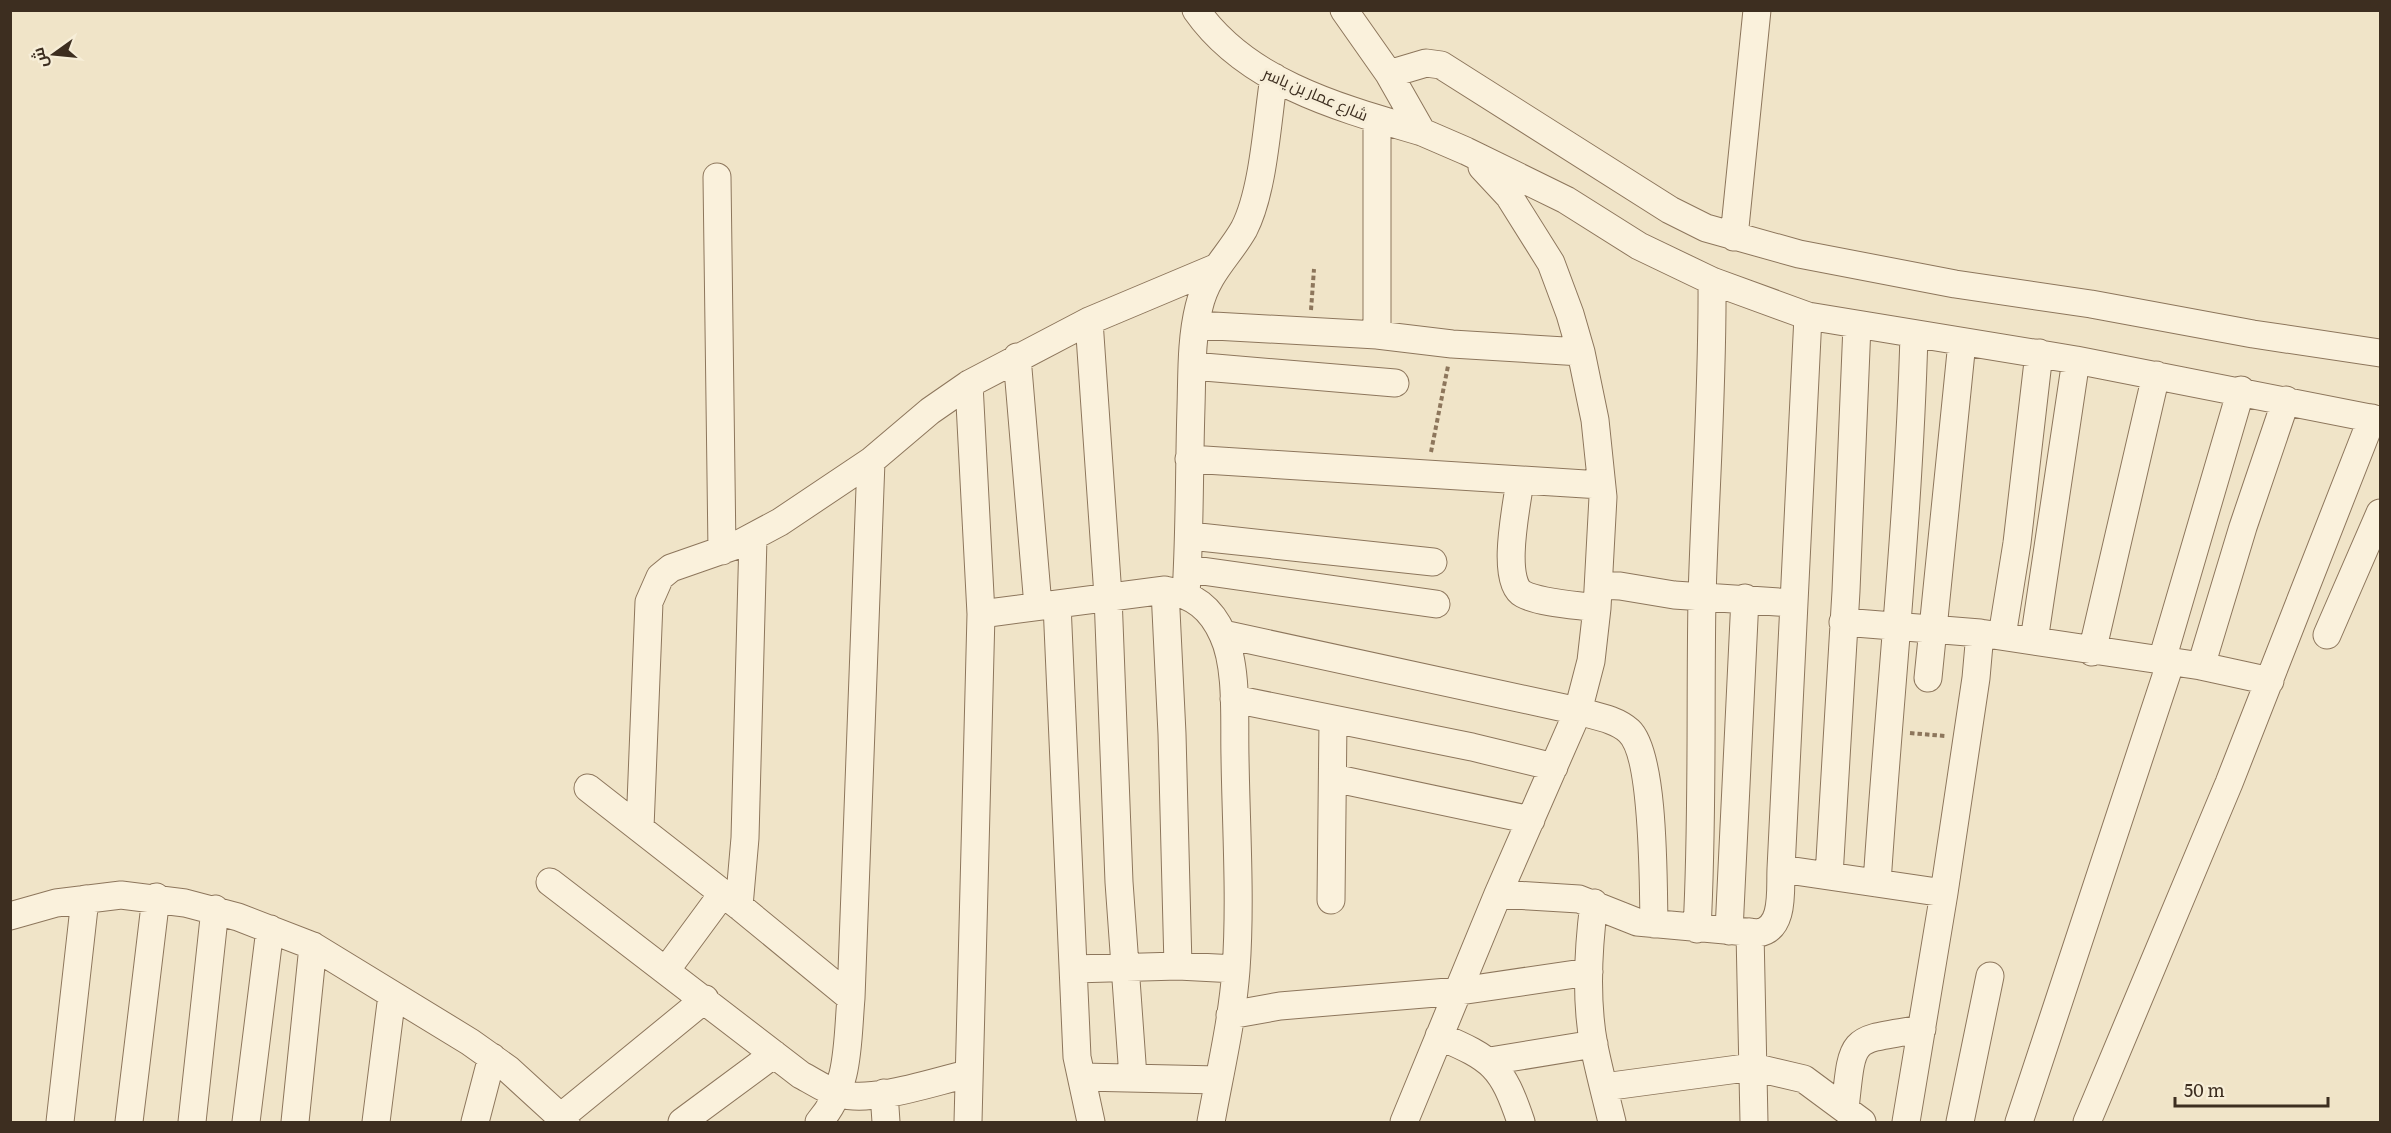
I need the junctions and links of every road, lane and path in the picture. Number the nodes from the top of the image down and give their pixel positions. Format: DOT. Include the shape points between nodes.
graph roads {
  1 [pos="1197,10"];
  2 [pos="1344,10"];
  3 [pos="1757,10"];
  4 [pos="1389,74"];
  5 [pos="1274,77"];
  6 [pos="1377,119"];
  7 [pos="1422,132"];
  8 [pos="1467,151"];
  9 [pos="717,177"];
  10 [pos="1734,237"];
  11 [pos="1215,268"];
  12 [pos="1314,269"];
  13 [pos="1712,281"];
  14 [pos="1808,316"];
  15 [pos="1089,321"];
  16 [pos="1196,325"];
  17 [pos="1857,325"];
  18 [pos="1309,333"];
  19 [pos="1377,334"];
  20 [pos="1914,334"];
  21 [pos="1962,342"];
  22 [pos="1581,352"];
  23 [pos="2039,353"];
  24 [pos="2380,353"];
  25 [pos="1017,357"];
  26 [pos="2076,360"];
  27 [pos="1192,366"];
  28 [pos="2156,375"];
  29 [pos="1395,383"];
  30 [pos="969,384"];
  31 [pos="2241,390"];
  32 [pos="1442,392"];
  33 [pos="2286,400"];
  34 [pos="2376,419"];
  35 [pos="1189,459"];
  36 [pos="871,461"];
  37 [pos="1427,476"];
  38 [pos="1520,481"];
  39 [pos="1601,485"];
  40 [pos="2380,513"];
  41 [pos="1190,536"];
  42 [pos="753,538"];
  43 [pos="722,551"];
  44 [pos="1433,561"];
  45 [pos="1180,584"];
  46 [pos="1108,596"];
  47 [pos="1598,597"];
  48 [pos="1702,597"];
  49 [pos="1746,598"];
  50 [pos="1793,603"];
  51 [pos="1436,604"];
  52 [pos="1047,605"];
  53 [pos="981,614"];
  54 [pos="1843,622"];
  55 [pos="1895,624"];
  56 [pos="1934,628"];
  57 [pos="1223,634"];
  58 [pos="1991,634"];
  59 [pos="2327,635"];
  60 [pos="2034,642"];
  61 [pos="2092,651"];
  62 [pos="2166,660"];
  63 [pos="2201,666"];
  64 [pos="1928,678"];
  65 [pos="2270,681"];
  66 [pos="1234,699"];
  67 [pos="1578,711"];
  68 [pos="1333,721"];
  69 [pos="1554,766"];
  70 [pos="1333,778"];
  71 [pos="588,788"];
  72 [pos="1531,820"];
  73 [pos="640,828"];
  74 [pos="1781,869"];
  75 [pos="1829,876"];
  76 [pos="550,882"];
  77 [pos="1877,883"];
  78 [pos="1944,893"];
  79 [pos="1498,894"];
  80 [pos="156,897"];
  81 [pos="85,898"];
  82 [pos="731,899"];
  83 [pos="1331,900"];
  84 [pos="1594,903"];
  85 [pos="215,909"];
  86 [pos="10,916"];
  87 [pos="1654,924"];
  88 [pos="270,929"];
  89 [pos="1697,929"];
  90 [pos="1739,932"];
  91 [pos="313,946"];
  92 [pos="1124,966"];
  93 [pos="1178,966"];
  94 [pos="667,969"];
  95 [pos="1074,969"];
  96 [pos="1236,969"];
  97 [pos="1589,972"];
  98 [pos="1990,976"];
  99 [pos="1460,991"];
  100 [pos="392,995"];
  101 [pos="851,998"];
  102 [pos="705,999"];
  103 [pos="1230,1015"];
  104 [pos="1922,1029"];
  105 [pos="1439,1036"];
  106 [pos="1594,1044"];
  107 [pos="774,1054"];
  108 [pos="492,1057"];
  109 [pos="1490,1061"];
  110 [pos="1753,1067"];
  111 [pos="968,1074"];
  112 [pos="1082,1077"];
  113 [pos="1133,1077"];
  114 [pos="1218,1080"];
  115 [pos="1604,1087"];
  116 [pos="884,1093"];
  117 [pos="839,1094"];
  118 [pos="1854,1116"];
  119 [pos="564,1119"];
  120 [pos="60,1122"];
  121 [pos="129,1122"];
  122 [pos="192,1122"];
  123 [pos="246,1122"];
  124 [pos="295,1122"];
  125 [pos="376,1122"];
  126 [pos="475,1122"];
  127 [pos="682,1122"];
  128 [pos="819,1122"];
  129 [pos="886,1122"];
  130 [pos="968,1122"];
  131 [pos="1091,1122"];
  132 [pos="1211,1122"];
  133 [pos="1404,1122"];
  134 [pos="1521,1122"];
  135 [pos="1612,1122"];
  136 [pos="1754,1122"];
  137 [pos="1906,1122"];
  138 [pos="1960,1122"];
  139 [pos="2019,1122"];
  140 [pos="2087,1122"];
  1 -- 5 [label="street, شارع عمار بن ياسر" via="1214,35 1245,61"];
  2 -- 4 [label="street"];
  3 -- 10 [label="street"];
  4 -- 7 [label="street"];
  4 -- 10 [label="street" via="1426,63 1448,68 1670,210"];
  5 -- 6 [label="street, شارع عمار بن ياسر"];
  5 -- 11 [label="street" via="1251,210 1244,228"];
  6 -- 7 [label="street, شارع عمار بن ياسر"];
  6 -- 19 [label="street"];
  7 -- 8 [label="street, شارع عمار بن ياسر"];
  8 -- 13 [label="street, شارع عمار بن ياسر" via="1566,200 1639,246"];
  8 -- 22 [label="street" via="1509,196 1551,263"];
  9 -- 43 [label="street"];
  10 -- 24 [label="street" via="1799,254 1955,284"];
  11 -- 15 [label="street"];
  11 -- 16 [label="street" via="1203,290"];
  12 -- 18 [label="path"];
  13 -- 14 [label="street, شارع عمار بن ياسر"];
  13 -- 48 [label="street" via="1712,382"];
  14 -- 17 [label="street, شارع عمار بن ياسر"];
  14 -- 50 [label="street"];
  15 -- 25 [label="street"];
  15 -- 46 [label="street"];
  16 -- 18 [label="street"];
  16 -- 27 [label="street"];
  17 -- 20 [label="street, شارع عمار بن ياسر"];
  17 -- 54 [label="street"];
  18 -- 19 [label="street"];
  19 -- 22 [label="street" via="1452,344"];
  20 -- 21 [label="street, شارع عمار بن ياسر"];
  20 -- 55 [label="street" via="1909,475"];
  21 -- 23 [label="street, شارع عمار بن ياسر"];
  21 -- 56 [label="street"];
  22 -- 39 [label="street" via="1595,420"];
  23 -- 26 [label="street, شارع عمار بن ياسر"];
  23 -- 58 [label="street" via="2017,543"];
  25 -- 30 [label="street"];
  25 -- 52 [label="street"];
  26 -- 28 [label="street, شارع عمار بن ياسر"];
  26 -- 60 [label="street"];
  27 -- 29 [label="street"];
  27 -- 35 [label="street"];
  28 -- 31 [label="street, شارع عمار بن ياسر"];
  28 -- 61 [label="street"];
  30 -- 36 [label="street"];
  30 -- 53 [label="street"];
  31 -- 33 [label="street, شارع عمار بن ياسر"];
  31 -- 62 [label="street"];
  32 -- 37 [label="path"];
  33 -- 34 [label="street, شارع عمار بن ياسر"];
  33 -- 63 [label="street"];
  34 -- 65 [label="street"];
  35 -- 37 [label="street"];
  35 -- 41 [label="street"];
  36 -- 42 [label="street"];
  36 -- 101 [label="street"];
  37 -- 38 [label="street"];
  38 -- 39 [label="street"];
  38 -- 47 [label="street" via="1511,562 1515,587 1534,597"];
  39 -- 47 [label="street"];
  40 -- 59 [label="street"];
  41 -- 44 [label="street"];
  41 -- 45 [label="street"];
  42 -- 43 [label="street"];
  42 -- 82 [label="street" via="745,838"];
  43 -- 73 [label="street" via="671,568 660,578 649,602"];
  45 -- 46 [label="street"];
  45 -- 51 [label="street"];
  45 -- 57 [label="street" via="1203,606"];
  45 -- 93 [label="street" via="1172,734"];
  46 -- 52 [label="street"];
  46 -- 92 [label="street"];
  47 -- 48 [label="street"];
  47 -- 67 [label="street" via="1591,661"];
  48 -- 49 [label="street"];
  48 -- 89 [label="street" via="1702,821"];
  49 -- 50 [label="street"];
  49 -- 90 [label="street"];
  50 -- 74 [label="street"];
  52 -- 53 [label="street"];
  52 -- 95 [label="street"];
  53 -- 111 [label="street"];
  54 -- 55 [label="street"];
  54 -- 75 [label="street"];
  55 -- 56 [label="street"];
  55 -- 77 [label="street"];
  56 -- 58 [label="street"];
  56 -- 64 [label="street"];
  57 -- 66 [label="street"];
  57 -- 67 [label="street"];
  58 -- 60 [label="street"];
  58 -- 78 [label="street" via="1976,678"];
  60 -- 61 [label="street"];
  61 -- 62 [label="street"];
  62 -- 63 [label="street"];
  62 -- 139 [label="street"];
  63 -- 65 [label="street"];
  65 -- 140 [label="street"];
  66 -- 68 [label="street"];
  66 -- 96 [label="street"];
  67 -- 69 [label="street"];
  67 -- 87 [label="street" via="1617,723 1633,736 1642,753"];
  68 -- 69 [label="street"];
  68 -- 70 [label="street"];
  69 -- 72 [label="street"];
  70 -- 72 [label="street"];
  70 -- 83 [label="street"];
  71 -- 73 [label="street"];
  72 -- 79 [label="street"];
  73 -- 82 [label="street"];
  74 -- 75 [label="street"];
  74 -- 90 [label="street" via="1774,925 1766,932"];
  75 -- 77 [label="street"];
  76 -- 94 [label="street"];
  77 -- 78 [label="street"];
  78 -- 104 [label="street"];
  79 -- 84 [label="street"];
  79 -- 99 [label="street"];
  80 -- 81 [label="street"];
  80 -- 85 [label="street"];
  80 -- 121 [label="street"];
  81 -- 86 [label="street"];
  81 -- 120 [label="street"];
  82 -- 94 [label="street"];
  82 -- 101 [label="street"];
  84 -- 87 [label="street" via="1637,922"];
  84 -- 97 [label="street"];
  85 -- 88 [label="street"];
  85 -- 122 [label="street"];
  87 -- 89 [label="street"];
  88 -- 91 [label="street"];
  88 -- 123 [label="street"];
  89 -- 90 [label="street"];
  90 -- 110 [label="street"];
  91 -- 100 [label="street"];
  91 -- 124 [label="street"];
  92 -- 93 [label="street"];
  92 -- 95 [label="street"];
  92 -- 113 [label="street"];
  93 -- 96 [label="street"];
  94 -- 102 [label="street"];
  95 -- 112 [label="street" via="1077,1057"];
  96 -- 103 [label="street"];
  97 -- 99 [label="street"];
  97 -- 106 [label="street"];
  98 -- 138 [label="street"];
  99 -- 103 [label="street" via="1280,1006"];
  99 -- 105 [label="street"];
  100 -- 108 [label="street"];
  100 -- 125 [label="street"];
  101 -- 117 [label="street"];
  102 -- 107 [label="street"];
  102 -- 119 [label="street"];
  103 -- 114 [label="street"];
  104 -- 118 [label="street" via="1874,1037 1854,1049 1850,1060"];
  104 -- 137 [label="street"];
  105 -- 109 [label="street"];
  105 -- 133 [label="street"];
  106 -- 109 [label="street"];
  106 -- 115 [label="street"];
  107 -- 117 [label="street" via="801,1075"];
  107 -- 127 [label="street"];
  108 -- 119 [label="street"];
  108 -- 126 [label="street"];
  109 -- 134 [label="street" via="1509,1088"];
  110 -- 115 [label="street"];
  110 -- 118 [label="street" via="1804,1079"];
  110 -- 136 [label="street"];
  111 -- 116 [label="street"];
  111 -- 130 [label="street"];
  112 -- 113 [label="street"];
  112 -- 131 [label="street"];
  113 -- 114 [label="street"];
  114 -- 132 [label="street"];
  115 -- 135 [label="street"];
  116 -- 117 [label="street"];
  116 -- 129 [label="street"];
  117 -- 128 [label="street"];
}
